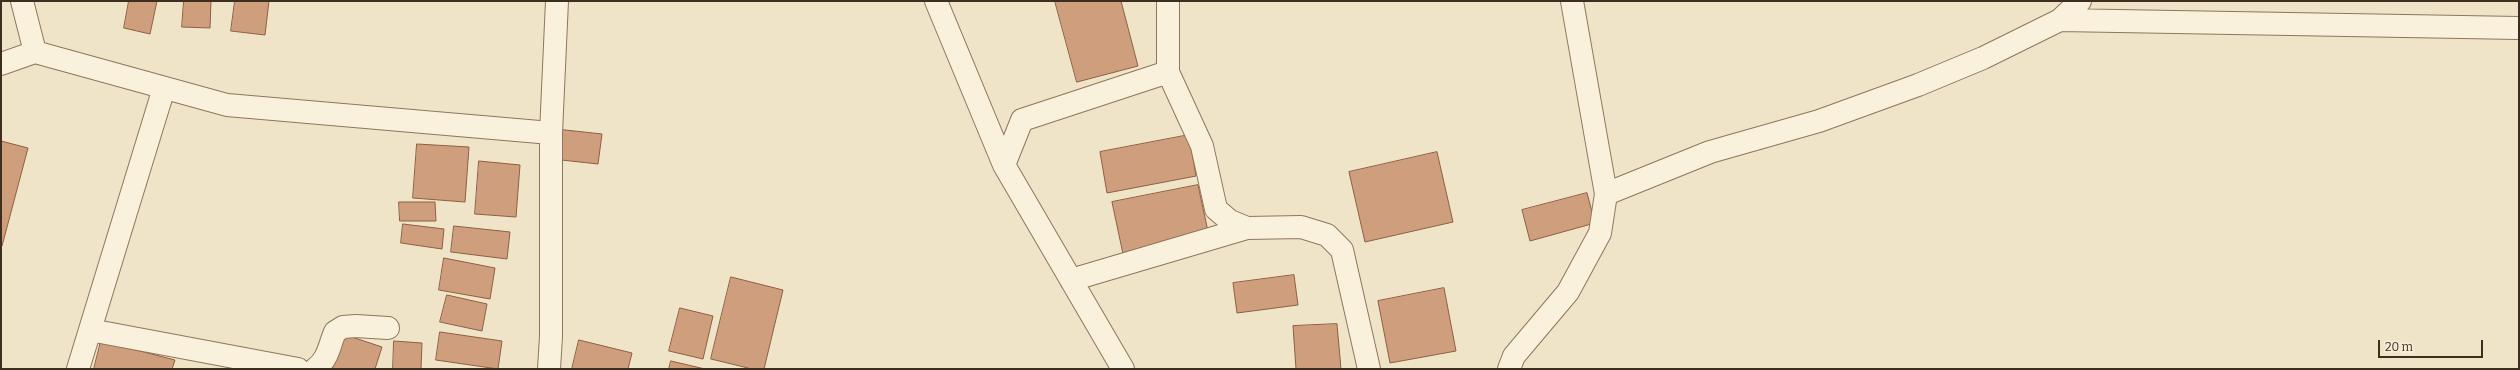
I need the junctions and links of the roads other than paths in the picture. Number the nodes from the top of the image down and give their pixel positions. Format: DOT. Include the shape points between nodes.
graph roads {
  1 [pos="22,1"];
  2 [pos="557,1"];
  3 [pos="936,1"];
  4 [pos="1168,1"];
  5 [pos="1572,1"];
  6 [pos="2080,1"];
  7 [pos="2060,20"];
  8 [pos="2519,28"];
  9 [pos="35,52"];
  10 [pos="1,64"];
  11 [pos="1168,72"];
  12 [pos="164,88"];
  13 [pos="551,132"];
  14 [pos="1004,164"];
  15 [pos="1606,194"];
  16 [pos="1247,228"];
  17 [pos="1071,280"];
  18 [pos="388,328"];
  19 [pos="90,330"];
  20 [pos="78,369"];
  21 [pos="298,369"];
  22 [pos="315,369"];
  23 [pos="549,369"];
  24 [pos="1123,369"];
  25 [pos="1369,369"];
  26 [pos="1509,369"];
  1 -- 9 [label="street"];
  2 -- 13 [label="street"];
  3 -- 14 [label="street"];
  4 -- 11 [label="street"];
  5 -- 15 [label="street"];
  6 -- 7 [label="street"];
  7 -- 8 [label="street"];
  7 -- 15 [label="street" via="1983,58 1918,85 1819,121 1710,152"];
  9 -- 10 [label="street"];
  9 -- 12 [label="street"];
  11 -- 14 [label="street" via="1022,120"];
  11 -- 16 [label="street" via="1202,146 1216,209 1230,221"];
  12 -- 13 [label="street" via="227,105"];
  12 -- 19 [label="street"];
  13 -- 23 [label="street"];
  14 -- 17 [label="street"];
  15 -- 26 [label="street" via="1600,233 1568,292 1514,356"];
  16 -- 17 [label="street"];
  16 -- 25 [label="street" via="1301,227 1327,235 1342,250"];
  17 -- 24 [label="street"];
  18 -- 22 [label="street" via="343,327 336,332 322,364"];
  19 -- 20 [label="street"];
  19 -- 21 [label="street"];
}
